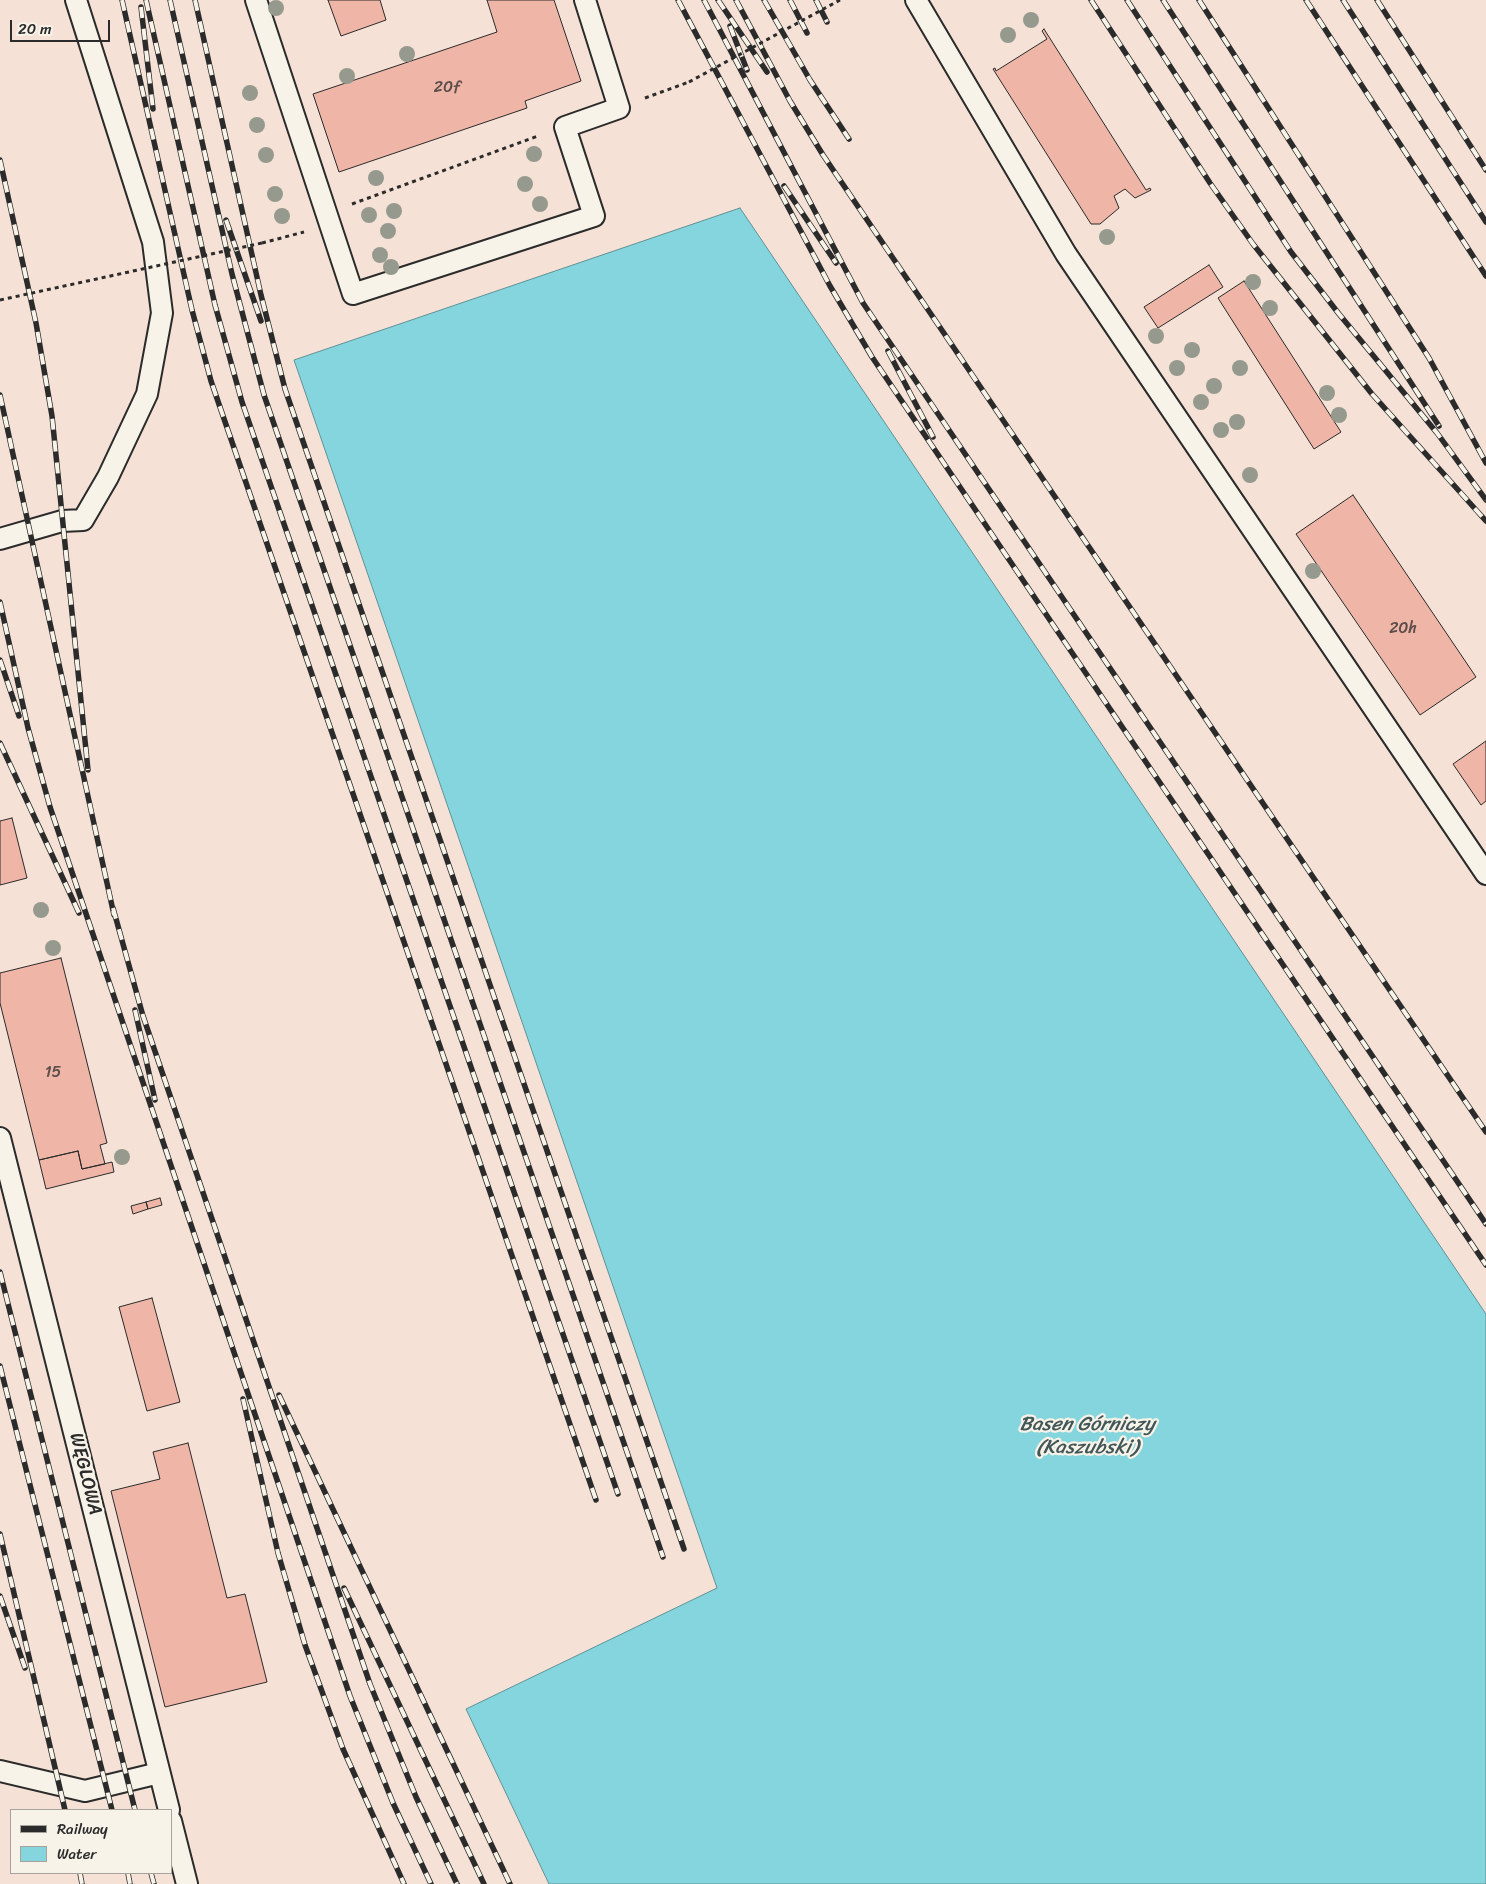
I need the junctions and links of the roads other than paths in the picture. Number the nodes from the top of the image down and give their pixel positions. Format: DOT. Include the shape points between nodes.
graph roads {
  1 [pos="76,0"];
  2 [pos="256,0"];
  3 [pos="585,0"];
  4 [pos="916,0"];
  5 [pos="0,539"];
  6 [pos="1486,874"];
  7 [pos="0,1138"];
  8 [pos="0,1771"];
  9 [pos="159,1773"];
  10 [pos="169,1809"];
  11 [pos="172,1825"];
  12 [pos="187,1884"];
  1 -- 5 [label="lane" via="153,242 162,313 147,394 108,478 83,520 62,522"];
  2 -- 3 [label="lane" via="353,294 594,216 565,126 619,108"];
  4 -- 6 [label="lane" via="1066,254"];
  7 -- 9 [label="lane, WĘGLOWA"];
  8 -- 9 [label="lane" via="86,1791"];
  9 -- 10 [label="lane, WĘGLOWA"];
  11 -- 12 [label="lane"];
}
